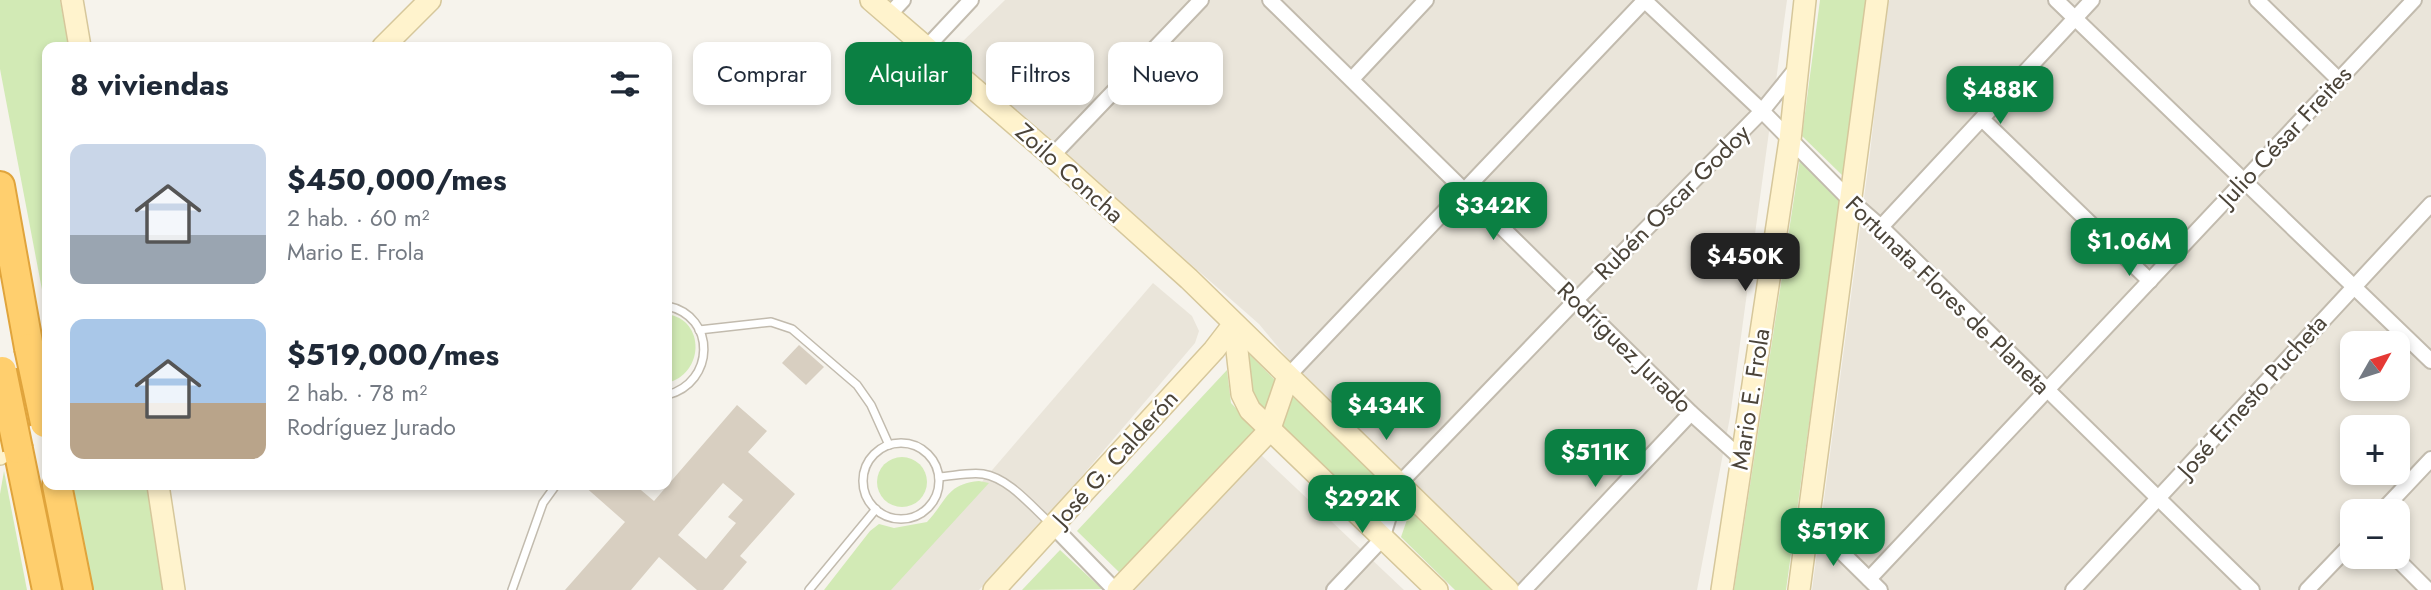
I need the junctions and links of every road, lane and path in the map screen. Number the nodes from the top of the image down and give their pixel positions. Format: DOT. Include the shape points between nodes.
graph roads {
  1 [pos="72,0"];
  2 [pos="430,0"];
  3 [pos="871,0"];
  4 [pos="971,0"];
  5 [pos="1201,0"];
  6 [pos="1270,0"];
  7 [pos="1426,0"];
  8 [pos="1645,0"];
  9 [pos="1805,0"];
  10 [pos="1877,0"];
  11 [pos="2056,0"];
  12 [pos="2092,0"];
  13 [pos="2257,0"];
  14 [pos="2414,0"];
  15 [pos="896,8"];
  16 [pos="2075,19"];
  17 [pos="79,42"];
  18 [pos="388,42"];
  19 [pos="923,42"];
  20 [pos="932,42"];
  21 [pos="1797,68"];
  22 [pos="1352,79"];
  23 [pos="2338,79"];
  24 [pos="972,86"];
  25 [pos="1762,111"];
  26 [pos="1982,119"];
  27 [pos="1790,140"];
  28 [pos="1052,156"];
  29 [pos="2243,181"];
  30 [pos="0,186"];
  31 [pos="1464,188"];
  32 [pos="1850,200"];
  33 [pos="2431,204"];
  34 [pos="1881,227"];
  35 [pos="2150,281"];
  36 [pos="2353,286"];
  37 [pos="1576,300"];
  38 [pos="672,308"];
  39 [pos="1234,324"];
  40 [pos="699,330"];
  41 [pos="2431,362"];
  42 [pos="1,366"];
  43 [pos="1288,376"];
  44 [pos="2047,390"];
  45 [pos="672,393"];
  46 [pos="1691,413"];
  47 [pos="40,422"];
  48 [pos="0,427"];
  49 [pos="1269,430"];
  50 [pos="889,445"];
  51 [pos="9,452"];
  52 [pos="1741,458"];
  53 [pos="2431,459"];
  54 [pos="939,477"];
  55 [pos="1399,484"];
  56 [pos="58,490"];
  57 [pos="159,490"];
  58 [pos="552,490"];
  59 [pos="2159,498"];
  60 [pos="2393,499"];
  61 [pos="876,509"];
  62 [pos="1810,521"];
  63 [pos="1053,526"];
  64 [pos="1382,539"];
  65 [pos="2340,555"];
  66 [pos="2407,569"];
  67 [pos="1869,579"];
  68 [pos="47,590"];
  69 [pos="78,590"];
  70 [pos="174,590"];
  71 [pos="512,590"];
  72 [pos="809,590"];
  73 [pos="994,590"];
  74 [pos="1117,590"];
  75 [pos="1334,590"];
  76 [pos="1437,590"];
  77 [pos="1508,590"];
  78 [pos="1524,590"];
  79 [pos="1722,590"];
  80 [pos="1799,590"];
  81 [pos="1880,590"];
  82 [pos="2073,590"];
  83 [pos="2252,590"];
  84 [pos="2307,590"];
  85 [pos="2428,590"];
  1 -- 17 [label="street"];
  2 -- 18 [label="street"];
  3 -- 15 [label="street, Zoilo Concha"];
  4 -- 20 [label="street"];
  5 -- 28 [label="street"];
  6 -- 22 [label="street, Rodríguez Jurado"];
  7 -- 22 [label="street"];
  8 -- 25 [label="street, Fortunata Flores de Planeta"];
  8 -- 31 [label="street"];
  9 -- 21 [label="street, Mario E. Frola"];
  10 -- 32 [label="street"];
  11 -- 16 [label="street"];
  12 -- 16 [label="street"];
  13 -- 23 [label="street"];
  14 -- 23 [label="street, Julio César Freites"];
  15 -- 19 [label="street, Zoilo Concha"];
  16 -- 26 [label="street"];
  16 -- 29 [label="street"];
  21 -- 25 [label="street, Rubén Oscar Godoy"];
  21 -- 27 [label="street, Mario E. Frola"];
  22 -- 31 [label="street, Rodríguez Jurado"];
  23 -- 29 [label="street, Julio César Freites"];
  24 -- 28 [label="street, Zoilo Concha"];
  25 -- 27 [label="street, Fortunata Flores de Planeta"];
  25 -- 37 [label="street, Rubén Oscar Godoy"];
  26 -- 34 [label="street"];
  26 -- 35 [label="street"];
  27 -- 32 [label="street, Fortunata Flores de Planeta"];
  27 -- 52 [label="street, Mario E. Frola"];
  28 -- 39 [label="street, Zoilo Concha"];
  29 -- 35 [label="street, Julio César Freites"];
  29 -- 36 [label="street"];
  30 -- 47 [label="highway, bridge"];
  31 -- 37 [label="street, Rodríguez Jurado"];
  31 -- 43 [label="street"];
  32 -- 34 [label="street, Fortunata Flores de Planeta"];
  32 -- 62 [label="street"];
  33 -- 36 [label="street, José Ernesto Pucheta"];
  34 -- 44 [label="street, Fortunata Flores de Planeta"];
  35 -- 44 [label="street, Julio César Freites"];
  36 -- 41 [label="street"];
  36 -- 59 [label="street, José Ernesto Pucheta"];
  37 -- 46 [label="street, Rodríguez Jurado"];
  37 -- 55 [label="street, Rubén Oscar Godoy"];
  38 -- 40 [label="lane" via="684,312"];
  39 -- 43 [label="street, Zoilo Concha"];
  39 -- 49 [label="street" via="1242,394"];
  39 -- 63 [label="street, José G. Calderón"];
  40 -- 45 [label="lane" via="704,343 700,369 693,381"];
  40 -- 50 [label="lane" via="771,322 792,329 857,384"];
  42 -- 51 [label="highway, bridge"];
  43 -- 49 [label="street"];
  43 -- 55 [label="street, Zoilo Concha"];
  44 -- 59 [label="street, Fortunata Flores de Planeta"];
  44 -- 67 [label="street, Julio César Freites"];
  46 -- 52 [label="street, Rodríguez Jurado"];
  46 -- 78 [label="street"];
  47 -- 48 [label="street"];
  47 -- 51 [label="street"];
  49 -- 64 [label="street"];
  49 -- 74 [label="street"];
  50 -- 54 [label="lane" via="911,444 921,449"];
  50 -- 61 [label="lane" via="870,458 863,479"];
  51 -- 68 [label="highway"];
  52 -- 79 [label="street, Mario E. Frola"];
  53 -- 60 [label="street"];
  54 -- 61 [label="lane" via="934,499 918,514 897,519"];
  54 -- 63 [label="lane" via="984,474 999,480"];
  55 -- 64 [label="street"];
  55 -- 77 [label="street, Zoilo Concha"];
  56 -- 69 [label="highway"];
  57 -- 70 [label="street"];
  58 -- 71 [label="lane" via="543,503"];
  59 -- 82 [label="street, José Ernesto Pucheta"];
  59 -- 83 [label="street, Fortunata Flores de Planeta"];
  61 -- 72 [label="lane"];
  62 -- 67 [label="street"];
  62 -- 80 [label="street"];
  63 -- 73 [label="street, José G. Calderón"];
  63 -- 74 [label="street"];
  64 -- 75 [label="street"];
  64 -- 76 [label="street"];
  65 -- 84 [label="street"];
  66 -- 85 [label="street"];
  67 -- 81 [label="street"];
}
